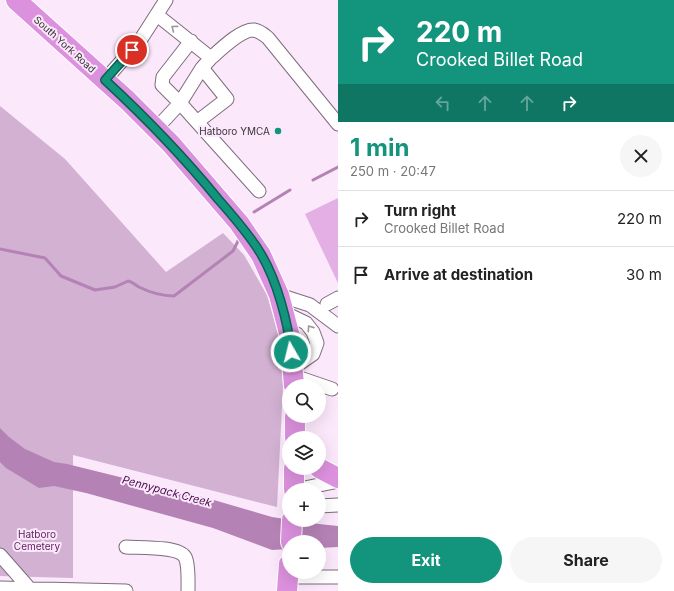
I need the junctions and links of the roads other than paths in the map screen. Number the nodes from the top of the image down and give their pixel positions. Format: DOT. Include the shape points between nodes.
graph roads {
  1 [pos="16,0"];
  2 [pos="166,0"];
  3 [pos="157,15"];
  4 [pos="191,42"];
  5 [pos="211,58"];
  6 [pos="202,68"];
  7 [pos="105,80"];
  8 [pos="180,103"];
  9 [pos="196,122"];
  10 [pos="338,124"];
  11 [pos="156,130"];
  12 [pos="259,191"];
  13 [pos="281,304"];
  14 [pos="338,326"];
  15 [pos="294,377"];
  16 [pos="335,388"];
  17 [pos="326,472"];
  18 [pos="338,478"];
  19 [pos="338,482"];
  20 [pos="326,484"];
  21 [pos="338,505"];
  22 [pos="326,506"];
  23 [pos="126,547"];
  24 [pos="0,555"];
  25 [pos="326,577"];
  26 [pos="338,577"];
  27 [pos="0,588"];
  28 [pos="29,588"];
  29 [pos="126,591"];
  30 [pos="188,591"];
  1 -- 7 [label="highway, South York Road"];
  2 -- 3 [label="street"];
  4 -- 3 [label="street, one-way"];
  3 -- 7 [label="street" via="141,39"];
  4 -- 5 [label="street"];
  4 -- 8 [label="street" via="163,77 162,85"];
  5 -- 6 [label="street"];
  5 -- 10 [label="street" via="240,34 252,30 260,32 268,38"];
  6 -- 8 [label="street"];
  6 -- 9 [label="street" via="227,99"];
  7 -- 11 [label="highway, South York Road"];
  8 -- 9 [label="street"];
  8 -- 11 [label="street"];
  9 -- 12 [label="street"];
  11 -- 13 [label="highway, South York Road" via="238,223 261,255"];
  13 -- 14 [label="street" via="310,305"];
  13 -- 15 [label="highway, South York Road" via="290,337"];
  15 -- 13 [label="street, one-way" via="313,354 317,343 306,323"];
  15 -- 16 [label="street"];
  17 -- 18 [label="highway"];
  19 -- 20 [label="street"];
  21 -- 22 [label="street"];
  23 -- 30 [label="street" via="180,552 187,563"];
  24 -- 28 [label="street"];
  25 -- 26 [label="street"];
  27 -- 28 [label="street"];
  28 -- 29 [label="street"];
}
